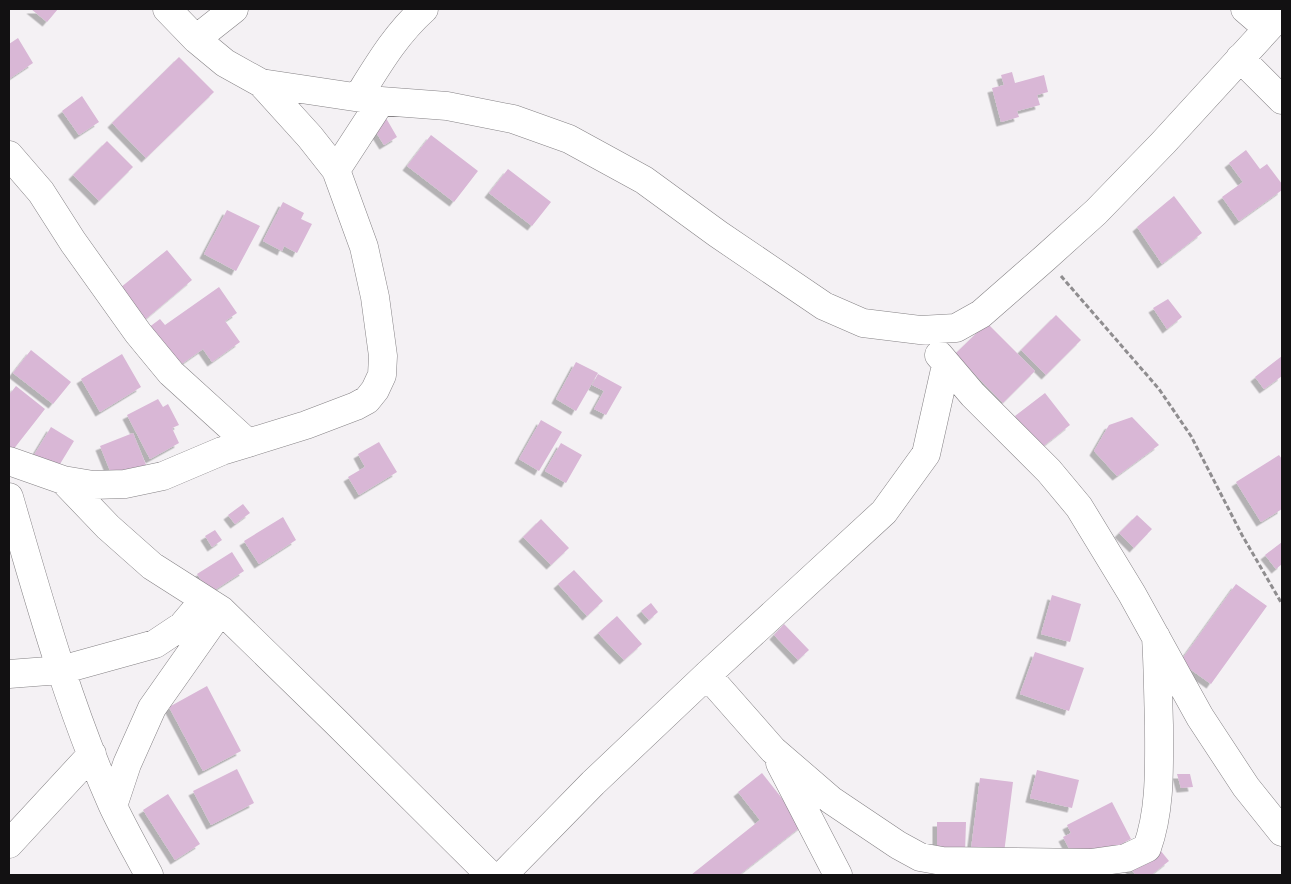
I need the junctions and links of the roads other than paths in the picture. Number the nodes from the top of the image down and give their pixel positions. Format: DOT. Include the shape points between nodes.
graph roads {
  1 [pos="167,9"];
  2 [pos="234,9"];
  3 [pos="424,9"];
  4 [pos="1245,9"];
  5 [pos="1275,21"];
  6 [pos="196,39"];
  7 [pos="1240,58"];
  8 [pos="261,83"];
  9 [pos="370,99"];
  10 [pos="1282,100"];
  11 [pos="9,155"];
  12 [pos="336,170"];
  13 [pos="920,330"];
  14 [pos="946,365"];
  15 [pos="248,443"];
  16 [pos="9,461"];
  17 [pos="63,480"];
  18 [pos="9,497"];
  19 [pos="212,605"];
  20 [pos="1156,637"];
  21 [pos="61,670"];
  22 [pos="9,674"];
  23 [pos="707,675"];
  24 [pos="773,750"];
  25 [pos="92,754"];
  26 [pos="113,806"];
  27 [pos="1282,832"];
  28 [pos="9,844"];
  29 [pos="150,875"];
  30 [pos="490,875"];
  31 [pos="503,875"];
  32 [pos="838,875"];
  1 -- 6 [label="street"];
  2 -- 6 [label="street"];
  3 -- 9 [label="street" via="387,49"];
  4 -- 5 [label="street"];
  5 -- 7 [label="street"];
  6 -- 8 [label="street" via="225,63"];
  7 -- 10 [label="street"];
  7 -- 13 [label="street" via="1096,212 981,314 956,328"];
  8 -- 9 [label="street"];
  8 -- 12 [label="street"];
  9 -- 12 [label="street"];
  9 -- 13 [label="street" via="447,106 513,119 569,139 644,180 824,306 863,323"];
  11 -- 15 [label="street" via="41,192 138,334 171,374"];
  12 -- 15 [label="street" via="364,247 376,297 382,374 367,400 356,406"];
  13 -- 14 [label="street"];
  14 -- 20 [label="street" via="1079,506"];
  14 -- 23 [label="street" via="926,454 884,512"];
  15 -- 17 [label="street" via="163,476 125,484 92,485"];
  16 -- 17 [label="street"];
  17 -- 19 [label="street" via="108,527 152,566"];
  18 -- 21 [label="street"];
  19 -- 21 [label="street" via="155,644"];
  19 -- 26 [label="street" via="178,673 152,708 127,764"];
  19 -- 30 [label="street"];
  20 -- 24 [label="street" via="1159,772 1154,829 1147,848 1126,858 1057,863 942,861 920,856 831,800"];
  20 -- 27 [label="street" via="1210,733 1246,787"];
  21 -- 22 [label="street"];
  21 -- 25 [label="street"];
  23 -- 24 [label="street"];
  23 -- 31 [label="street"];
  24 -- 32 [label="street"];
  25 -- 26 [label="street"];
  25 -- 28 [label="street"];
  26 -- 29 [label="street"];
}
